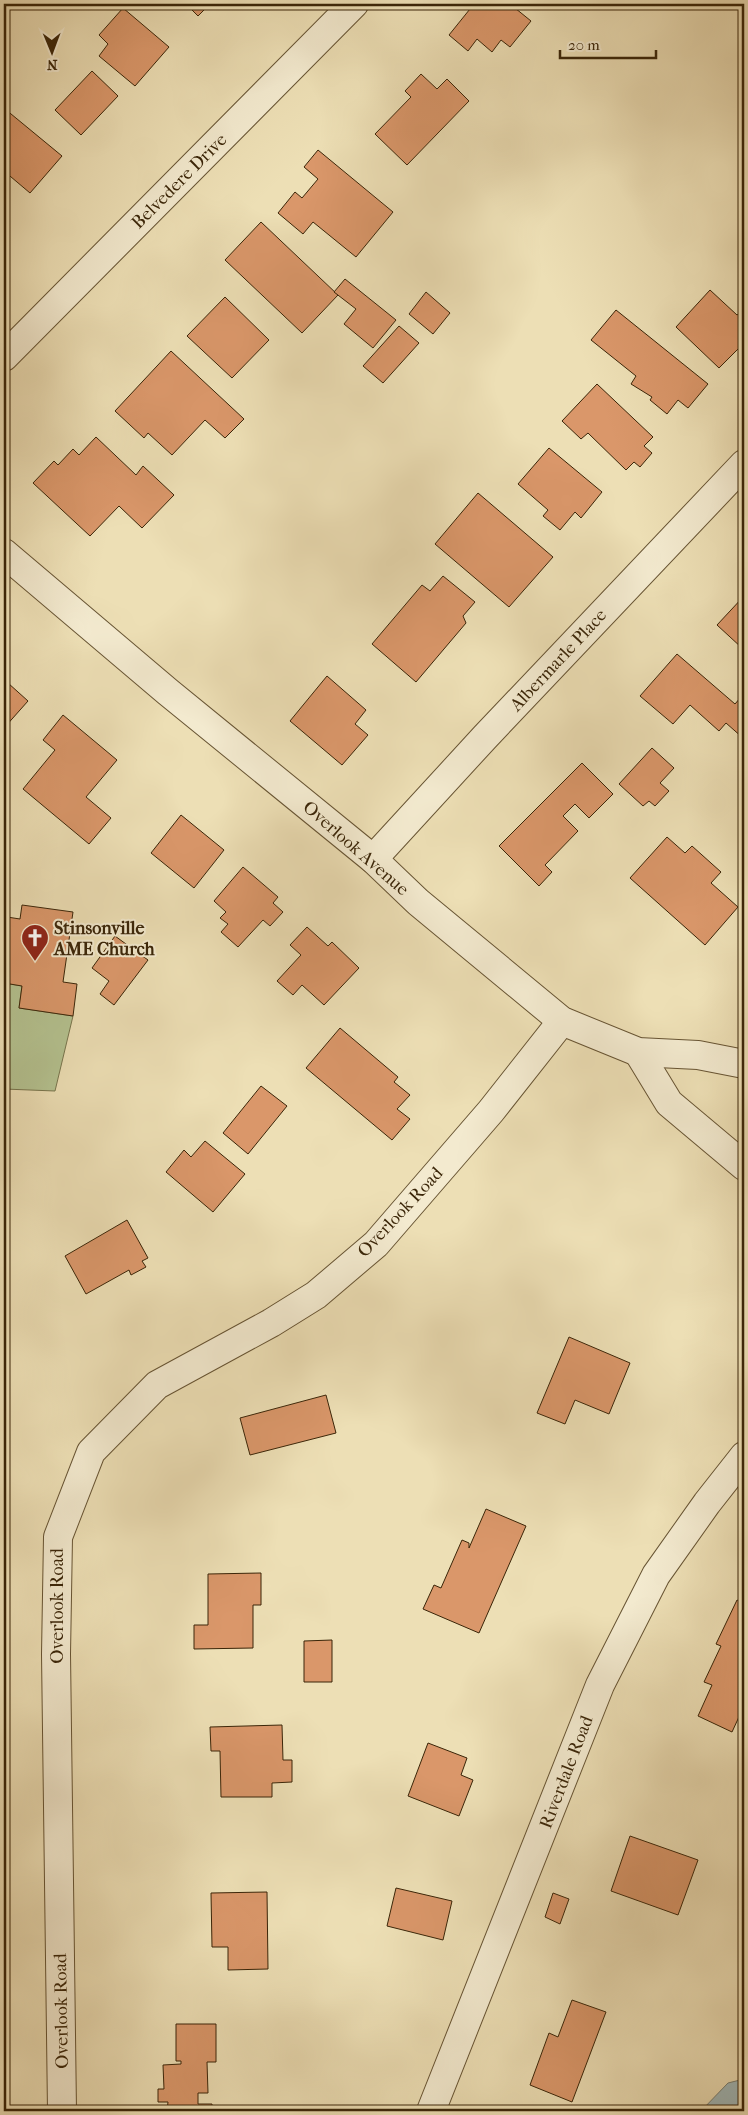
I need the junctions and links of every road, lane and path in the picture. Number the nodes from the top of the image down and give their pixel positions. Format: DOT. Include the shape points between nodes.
graph roads {
  1 [pos="354,4"];
  2 [pos="4,357"];
  3 [pos="744,464"];
  4 [pos="4,553"];
  5 [pos="373,859"];
  6 [pos="562,1021"];
  7 [pos="638,1052"];
  8 [pos="744,1064"];
  9 [pos="744,1166"];
  10 [pos="744,1456"];
  11 [pos="62,2111"];
  12 [pos="431,2111"];
  1 -- 2 [label="street, Belvedere Drive"];
  3 -- 5 [label="street, Albermarle Place" via="484,737"];
  4 -- 5 [label="street, Overlook Avenue"];
  5 -- 6 [label="street, Overlook Avenue" via="418,902"];
  6 -- 7 [label="street, Overlook Avenue"];
  6 -- 11 [label="street, Overlook Road" via="491,1111 376,1244 308,1299 271,1323 157,1385 92,1452 58,1537 56,1654"];
  7 -- 8 [label="street, Overlook Avenue" via="698,1055"];
  7 -- 9 [label="street" via="669,1103"];
  10 -- 12 [label="street, Riverdale Road" via="656,1575 600,1685"];
}
